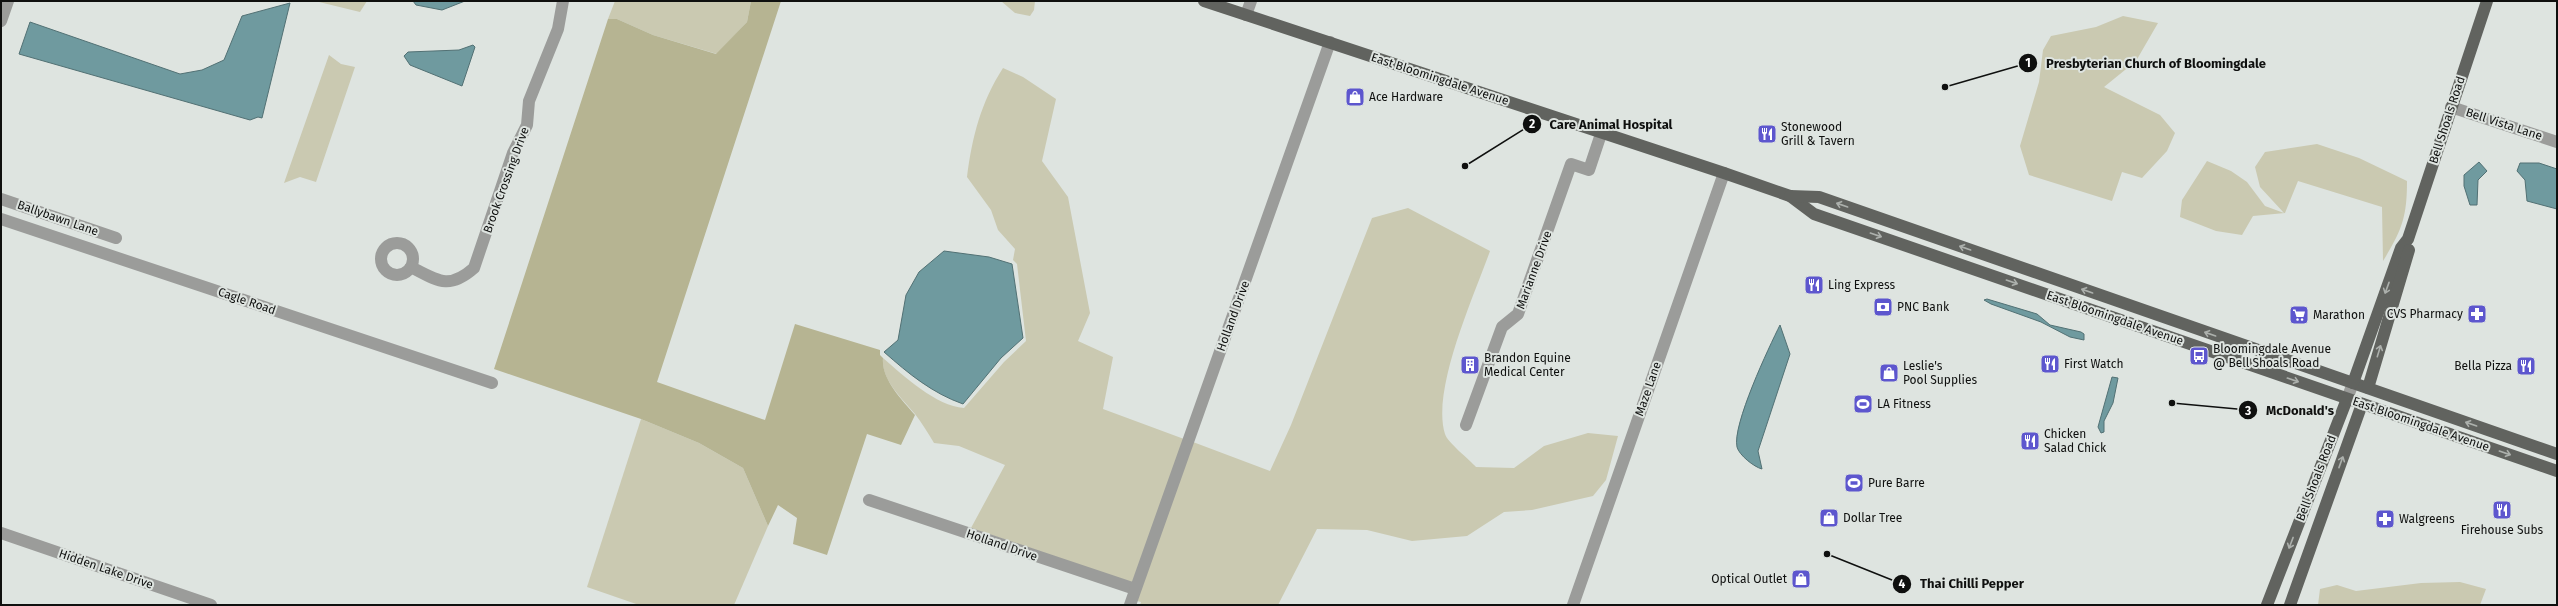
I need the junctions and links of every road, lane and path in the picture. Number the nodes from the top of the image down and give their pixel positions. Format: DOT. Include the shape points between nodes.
graph roads {
  1 [pos="8,1"];
  2 [pos="563,1"];
  3 [pos="1204,1"];
  4 [pos="1251,1"];
  5 [pos="2487,1"];
  6 [pos="1246,15"];
  7 [pos="1,21"];
  8 [pos="1330,42"];
  9 [pos="2451,107"];
  10 [pos="1602,131"];
  11 [pos="2557,142"];
  12 [pos="1724,173"];
  13 [pos="1790,196"];
  14 [pos="1,199"];
  15 [pos="1,219"];
  16 [pos="116,238"];
  17 [pos="2408,239"];
  18 [pos="411,267"];
  19 [pos="492,383"];
  20 [pos="2353,383"];
  21 [pos="2368,388"];
  22 [pos="2346,399"];
  23 [pos="2362,404"];
  24 [pos="1466,425"];
  25 [pos="2557,454"];
  26 [pos="2557,471"];
  27 [pos="869,500"];
  28 [pos="1,533"];
  29 [pos="1135,590"];
  30 [pos="211,605"];
  31 [pos="1130,605"];
  32 [pos="1573,605"];
  33 [pos="2267,605"];
  34 [pos="2290,605"];
  1 -- 7 [label="street"];
  2 -- 18 [label="street, Brook Crossing Drive" via="558,30 529,101 527,125 513,153 474,268 462,279 444,283"];
  3 -- 6 [label="main road, East Bloomingdale Avenue"];
  4 -- 6 [label="street"];
  5 -- 9 [label="main road, Bell Shoals Road"];
  6 -- 8 [label="main road, East Bloomingdale Avenue"];
  8 -- 10 [label="main road, East Bloomingdale Avenue"];
  8 -- 29 [label="street, Holland Drive"];
  9 -- 11 [label="street, Bell Vista Lane"];
  9 -- 17 [label="main road, Bell Shoals Road"];
  10 -- 12 [label="main road, East Bloomingdale Avenue"];
  10 -- 24 [label="street, Marianne Drive" via="1589,170 1571,164 1518,314 1502,327"];
  12 -- 13 [label="main road, East Bloomingdale Avenue"];
  12 -- 32 [label="street, Maze Lane"];
  20 -- 13 [label="main road, East Bloomingdale Avenue, one-way" via="1819,197"];
  13 -- 22 [label="main road, East Bloomingdale Avenue, one-way" via="1814,214"];
  14 -- 16 [label="street, Ballybawn Lane"];
  15 -- 19 [label="street, Cagle Road"];
  17 -- 20 [label="main road, Bell Shoals Road, one-way" via="2402,248"];
  21 -- 17 [label="main road, Bell Shoals Road, one-way" via="2409,250"];
  20 -- 21 [label="main road, East Bloomingdale Avenue"];
  20 -- 22 [label="street, Bell Shoals Road"];
  21 -- 23 [label="street, Bell Shoals Road"];
  25 -- 21 [label="main road, East Bloomingdale Avenue, one-way"];
  22 -- 23 [label="main road, East Bloomingdale Avenue"];
  22 -- 33 [label="main road, Bell Shoals Road, one-way"];
  23 -- 26 [label="main road, East Bloomingdale Avenue, one-way"];
  34 -- 23 [label="main road, Bell Shoals Road, one-way"];
  27 -- 29 [label="street, Holland Drive"];
  28 -- 30 [label="street, Hidden Lake Drive"];
  29 -- 31 [label="street, Holland Drive"];
}
